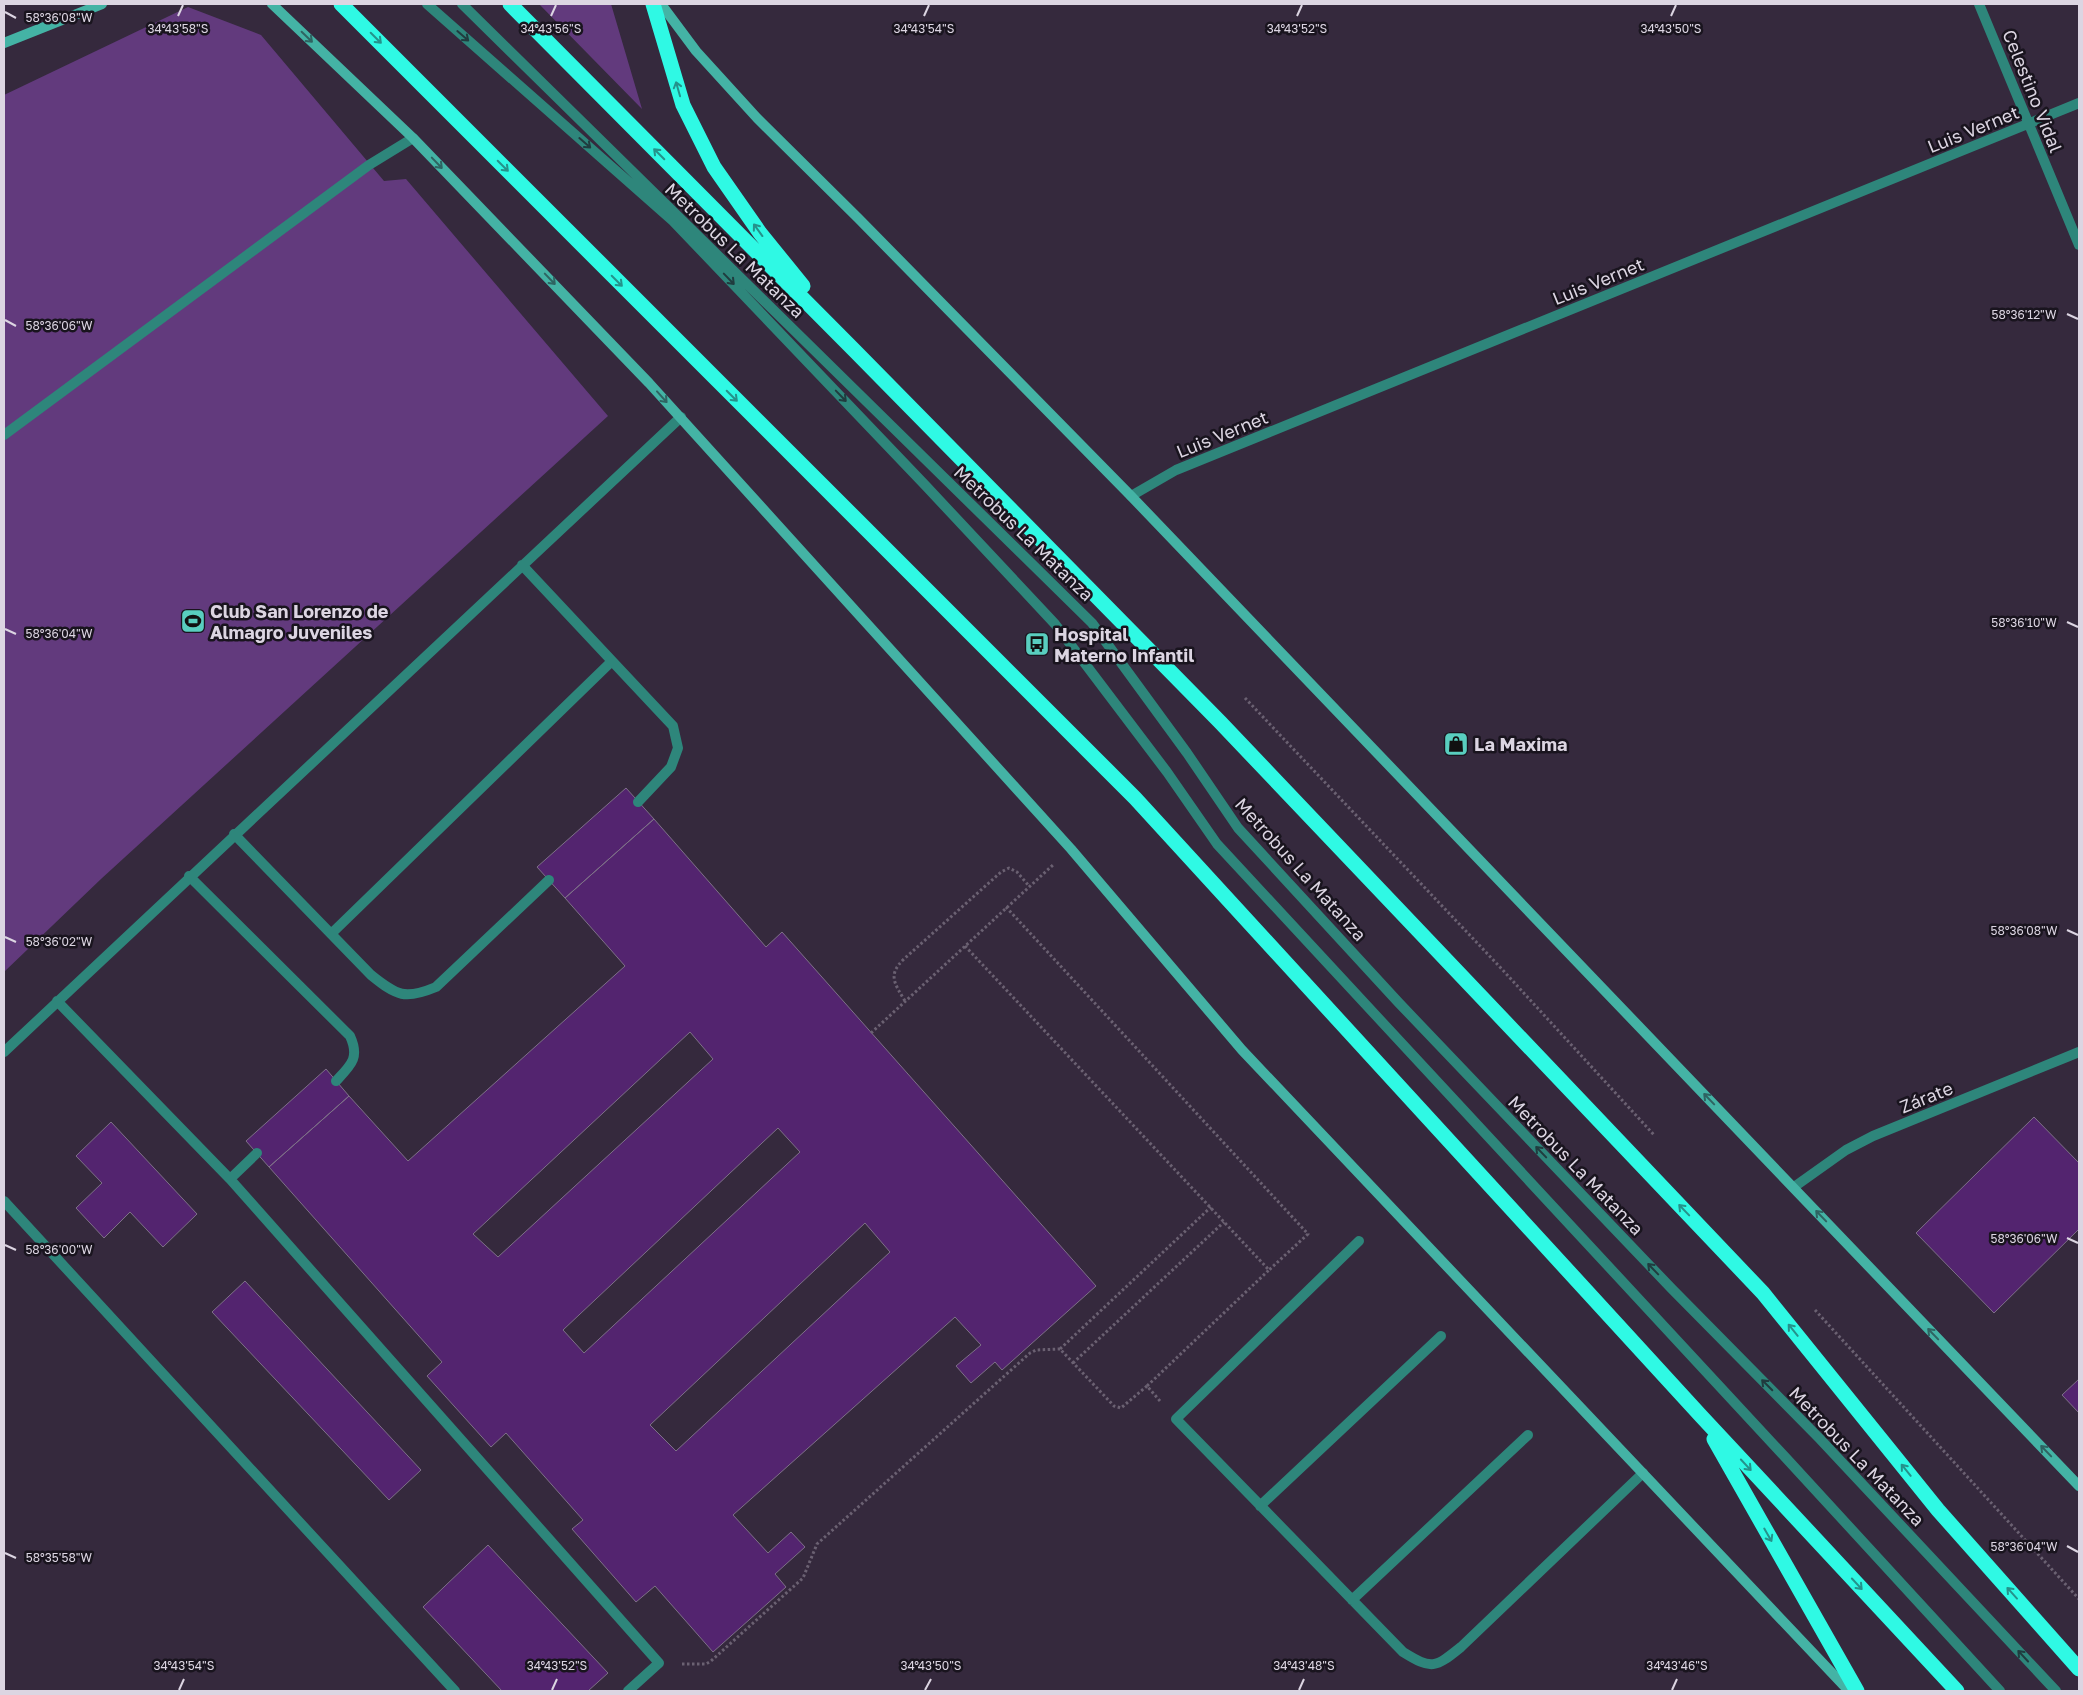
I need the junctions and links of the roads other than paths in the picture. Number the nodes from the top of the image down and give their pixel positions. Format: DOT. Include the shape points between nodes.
graph roads {
  1 [pos="102,4"];
  2 [pos="272,4"];
  3 [pos="341,4"];
  4 [pos="426,4"];
  5 [pos="462,4"];
  6 [pos="510,4"];
  7 [pos="653,4"];
  8 [pos="660,4"];
  9 [pos="1979,4"];
  10 [pos="4,44"];
  11 [pos="2079,103"];
  12 [pos="2029,124"];
  13 [pos="413,138"];
  14 [pos="2079,245"];
  15 [pos="854,350"];
  16 [pos="680,417"];
  17 [pos="4,434"];
  18 [pos="1132,496"];
  19 [pos="522,565"];
  20 [pos="612,661"];
  21 [pos="638,802"];
  22 [pos="234,834"];
  23 [pos="189,876"];
  24 [pos="549,880"];
  25 [pos="332,933"];
  26 [pos="56,1001"];
  27 [pos="4,1052"];
  28 [pos="2079,1052"];
  29 [pos="336,1081"];
  30 [pos="257,1153"];
  31 [pos="230,1179"];
  32 [pos="1794,1187"];
  33 [pos="4,1201"];
  34 [pos="1359,1241"];
  35 [pos="1442,1336"];
  36 [pos="1700,1416"];
  37 [pos="1528,1435"];
  38 [pos="1643,1473"];
  39 [pos="2079,1486"];
  40 [pos="1260,1506"];
  41 [pos="1352,1600"];
  42 [pos="2079,1669"];
  43 [pos="454,1691"];
  44 [pos="628,1691"];
  45 [pos="1849,1691"];
  46 [pos="1857,1691"];
  47 [pos="1957,1691"];
  48 [pos="2000,1691"];
  49 [pos="2056,1691"];
  1 -- 10 [label="street"];
  2 -- 13 [label="street, one-way"];
  3 -- 36 [label="highway, one-way" via="1135,798"];
  4 -- 48 [label="street, Metrobus La Matanza, one-way" via="673,221 1055,624 1217,844"];
  49 -- 5 [label="street, Metrobus La Matanza, one-way" via="1820,1438 1672,1289 1419,1024 1238,828 1092,623"];
  15 -- 6 [label="highway, one-way"];
  15 -- 7 [label="highway, one-way" via="760,234 714,167 683,105"];
  8 -- 18 [label="street" via="696,51 757,118"];
  9 -- 12 [label="street, Celestino Vidal"];
  11 -- 12 [label="street, Luis Vernet"];
  12 -- 14 [label="street, Celestino Vidal"];
  12 -- 18 [label="street, Luis Vernet" via="1176,470"];
  13 -- 16 [label="street, one-way"];
  13 -- 17 [label="street" via="369,165"];
  42 -- 15 [label="highway, one-way" via="1938,1510 1763,1293 1220,722"];
  16 -- 19 [label="street"];
  16 -- 38 [label="street" via="1071,849 1242,1050"];
  32 -- 18 [label="street, one-way"];
  19 -- 20 [label="street"];
  19 -- 22 [label="street"];
  20 -- 21 [label="street" via="674,726 678,748 670,767"];
  20 -- 25 [label="street"];
  22 -- 23 [label="street"];
  22 -- 25 [label="street"];
  23 -- 26 [label="street"];
  23 -- 29 [label="street" via="350,1036 356,1048 353,1063"];
  24 -- 25 [label="street" via="436,987 415,996 392,992"];
  26 -- 27 [label="street"];
  26 -- 31 [label="street"];
  28 -- 32 [label="street, Zárate" via="1873,1136 1846,1150"];
  30 -- 31 [label="street"];
  31 -- 44 [label="street" via="658,1663"];
  39 -- 32 [label="street, one-way"];
  33 -- 43 [label="street"];
  34 -- 40 [label="street" via="1176,1419"];
  35 -- 40 [label="street"];
  36 -- 46 [label="highway, one-way"];
  36 -- 47 [label="highway, one-way"];
  37 -- 41 [label="street"];
  38 -- 41 [label="street" via="1442,1663 1422,1664 1403,1652"];
  38 -- 45 [label="street"];
  40 -- 41 [label="street"];
}
